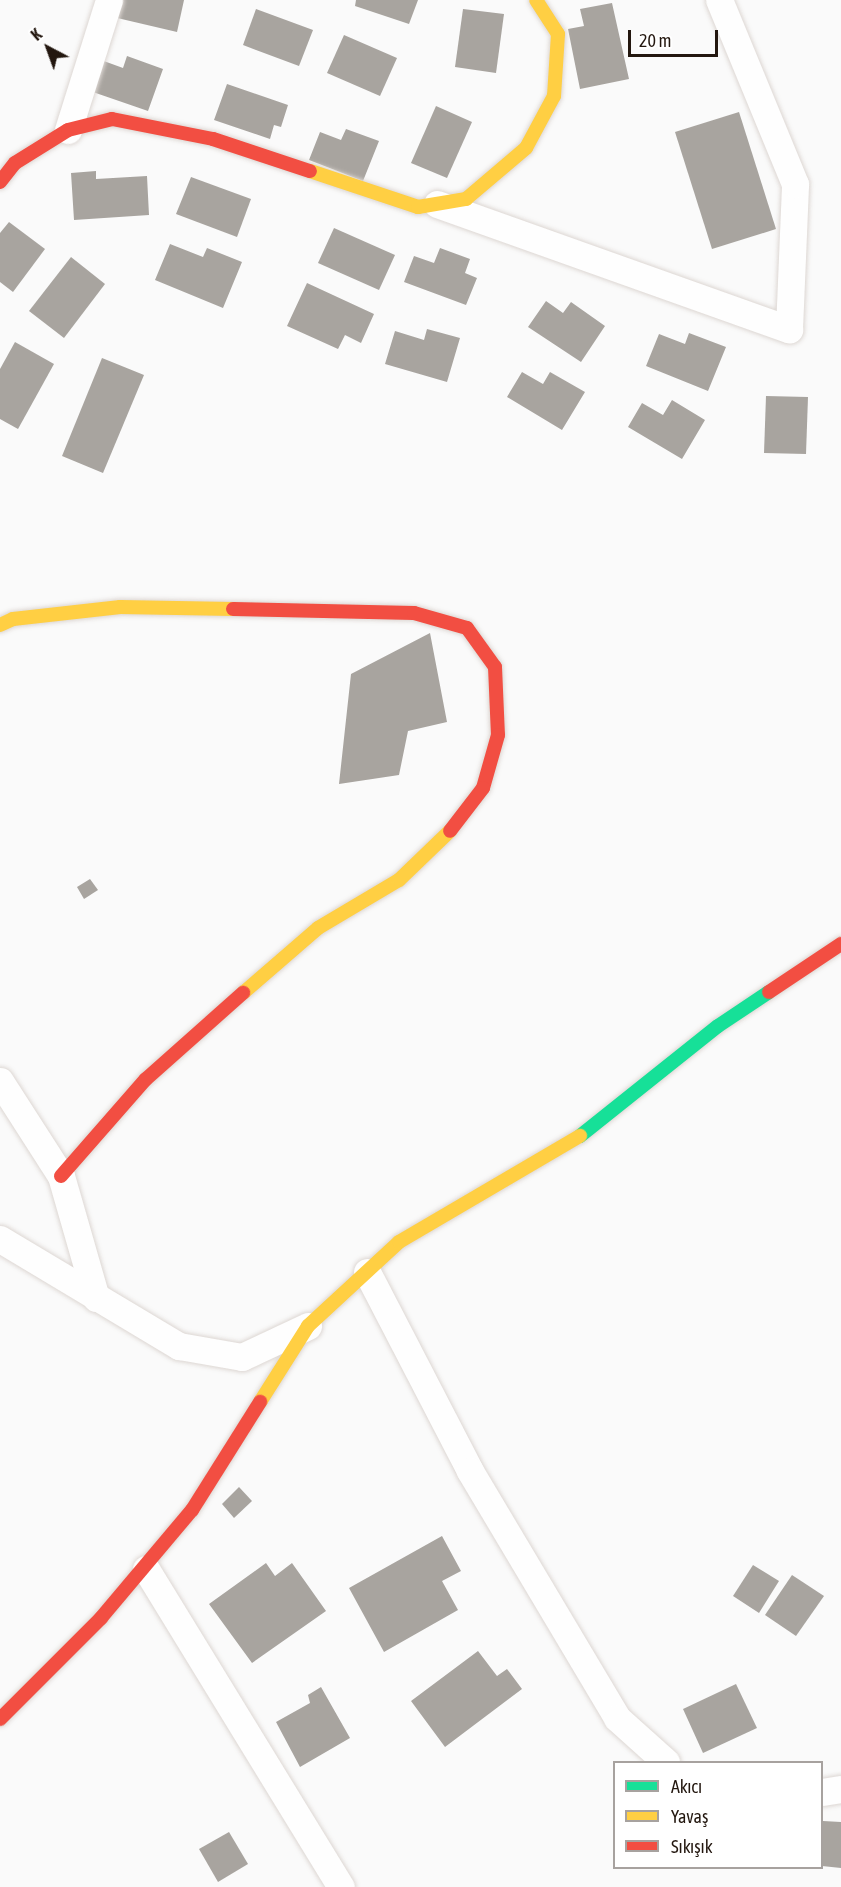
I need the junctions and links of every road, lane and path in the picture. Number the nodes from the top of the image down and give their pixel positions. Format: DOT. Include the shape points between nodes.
graph roads {
  1 [pos="109,0"];
  2 [pos="536,0"];
  3 [pos="719,0"];
  4 [pos="68,130"];
  5 [pos="0,182"];
  6 [pos="436,204"];
  7 [pos="0,625"];
  8 [pos="841,944"];
  9 [pos="0,1081"];
  10 [pos="62,1176"];
  11 [pos="0,1239"];
  12 [pos="367,1272"];
  13 [pos="96,1298"];
  14 [pos="308,1326"];
  15 [pos="146,1569"];
  16 [pos="4,1708"];
  17 [pos="665,1761"];
  18 [pos="841,1789"];
  19 [pos="823,1792"];
  20 [pos="341,1887"];
  1 -- 4 [label="street"];
  2 -- 6 [label="street" via="558,34 554,96 526,148 466,199"];
  3 -- 6 [label="street" via="795,184 789,329"];
  4 -- 5 [label="street" via="15,163"];
  4 -- 6 [label="street" via="112,119 213,139 418,207"];
  7 -- 10 [label="street" via="14,619 120,607 414,613 467,628 495,668 498,735 483,788 438,847 399,880 318,928 146,1079"];
  8 -- 12 [label="street" via="718,1026 573,1141 399,1242"];
  9 -- 10 [label="street"];
  10 -- 13 [label="street"];
  11 -- 13 [label="street"];
  12 -- 14 [label="street"];
  12 -- 17 [label="street" via="470,1471 617,1718"];
  13 -- 14 [label="street" via="179,1346 242,1357"];
  14 -- 15 [label="street" via="192,1510"];
  15 -- 16 [label="street"];
  15 -- 20 [label="street"];
  18 -- 19 [label="street"];
}
